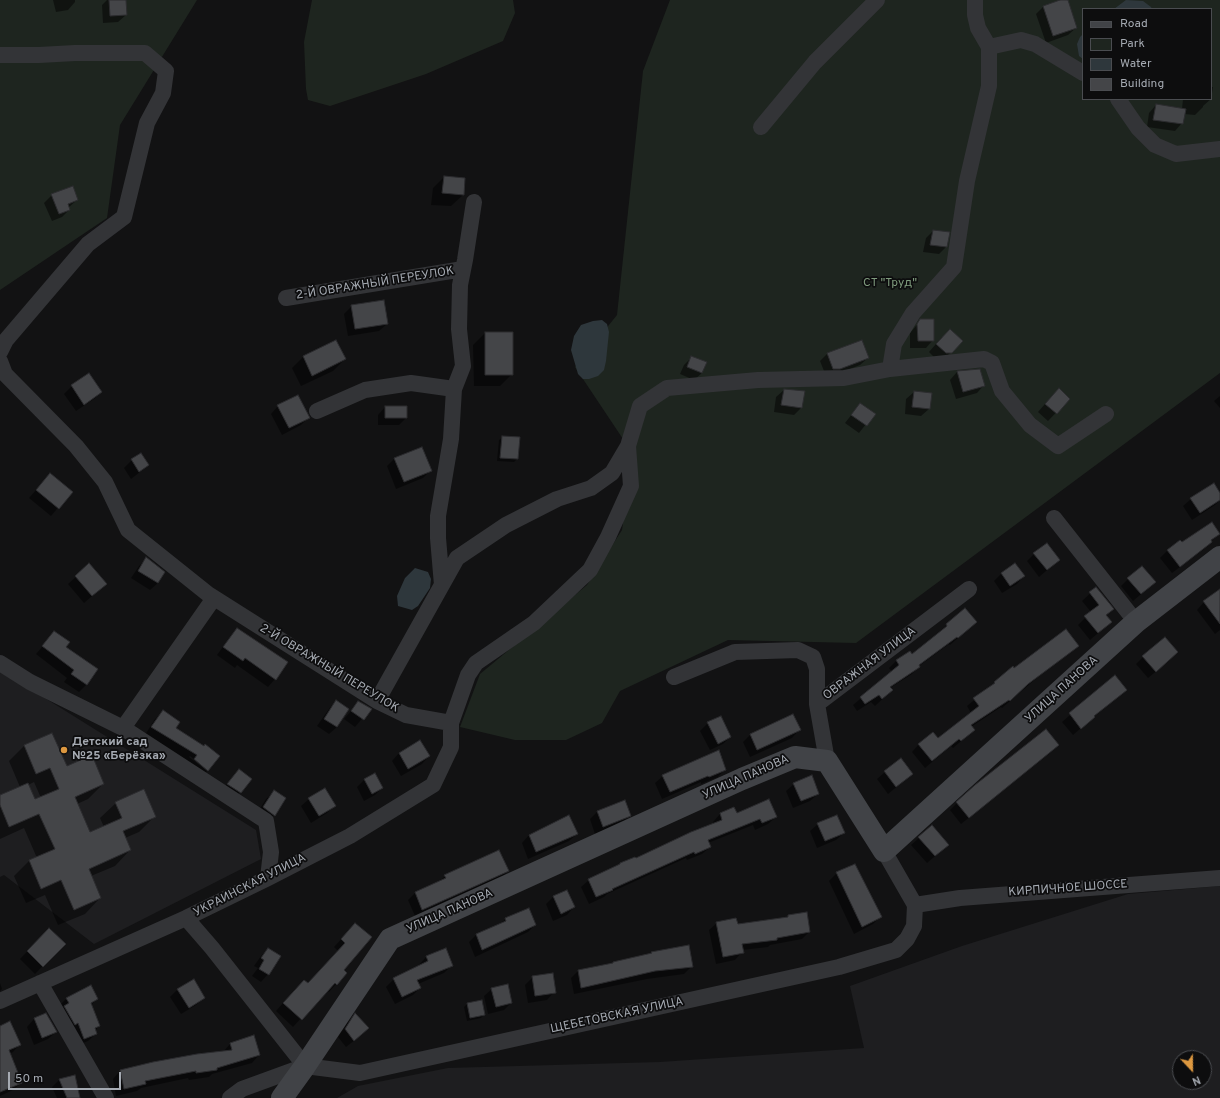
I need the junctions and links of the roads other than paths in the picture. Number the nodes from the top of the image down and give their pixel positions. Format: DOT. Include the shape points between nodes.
graph roads {
  1 [pos="876,0"];
  2 [pos="975,0"];
  3 [pos="989,47"];
  4 [pos="0,55"];
  5 [pos="1082,72"];
  6 [pos="1119,100"];
  7 [pos="761,127"];
  8 [pos="1220,149"];
  9 [pos="474,202"];
  10 [pos="463,270"];
  11 [pos="286,298"];
  12 [pos="0,352"];
  13 [pos="0,361"];
  14 [pos="890,369"];
  15 [pos="454,389"];
  16 [pos="317,412"];
  17 [pos="1106,414"];
  18 [pos="628,446"];
  19 [pos="1054,518"];
  20 [pos="1220,557"];
  21 [pos="442,585"];
  22 [pos="969,589"];
  23 [pos="214,598"];
  24 [pos="1136,622"];
  25 [pos="0,663"];
  26 [pos="674,677"];
  27 [pos="377,701"];
  28 [pos="817,704"];
  29 [pos="451,723"];
  30 [pos="123,728"];
  31 [pos="827,761"];
  32 [pos="884,851"];
  33 [pos="268,878"];
  34 [pos="1220,878"];
  35 [pos="915,905"];
  36 [pos="186,918"];
  37 [pos="40,983"];
  38 [pos="0,1001"];
  39 [pos="305,1066"];
  40 [pos="106,1098"];
  41 [pos="230,1098"];
  42 [pos="282,1098"];
  1 -- 7 [label="street" via="815,62"];
  2 -- 3 [label="street" via="978,28"];
  3 -- 5 [label="street" via="1021,40 1035,44"];
  3 -- 14 [label="street" via="989,86 967,181 954,267 913,313 894,344"];
  4 -- 12 [label="street" via="145,53 166,71 163,93 147,123 124,217 88,244 6,340"];
  6 -- 8 [label="street" via="1138,128 1155,145 1176,154"];
  9 -- 10 [label="street, 2-Й ОВРАЖНЫЙ ПЕРЕУЛОК"];
  10 -- 11 [label="street, 2-Й ОВРАЖНЫЙ ПЕРЕУЛОК"];
  10 -- 15 [label="street, 2-Й ОВРАЖНЫЙ ПЕРЕУЛОК" via="459,329 463,366"];
  13 -- 23 [label="street, 2-Й ОВРАЖНЫЙ ПЕРЕУЛОК" via="5,374 76,446 105,482 128,530"];
  14 -- 17 [label="street" via="984,359 992,363 1002,391 1030,425 1058,446"];
  14 -- 18 [label="street" via="844,378 758,380 667,388 640,406"];
  15 -- 16 [label="street" via="411,383 364,390"];
  15 -- 21 [label="street, 2-Й ОВРАЖНЫЙ ПЕРЕУЛОК" via="448,462 438,516"];
  18 -- 21 [label="street" via="612,472 591,488 557,499 506,525 457,558"];
  18 -- 29 [label="street, УКРАИНСКАЯ УЛИЦА" via="631,486 590,570 534,623 476,663 468,676"];
  19 -- 24 [label="street"];
  20 -- 24 [label="street, УЛИЦА ПАНОВА"];
  21 -- 27 [label="street"];
  22 -- 28 [label="street, ОВРАЖНАЯ УЛИЦА"];
  23 -- 27 [label="street, 2-Й ОВРАЖНЫЙ ПЕРЕУЛОК"];
  23 -- 30 [label="street"];
  24 -- 32 [label="street, УЛИЦА ПАНОВА"];
  25 -- 30 [label="street" via="30,682"];
  26 -- 28 [label="street" via="735,652 798,650 813,657 817,669"];
  27 -- 29 [label="street, 2-Й ОВРАЖНЫЙ ПЕРЕУЛОК" via="406,715"];
  28 -- 31 [label="street, ОВРАЖНАЯ УЛИЦА"];
  29 -- 33 [label="street, УКРАИНСКАЯ УЛИЦА" via="451,747 433,785 350,836"];
  30 -- 33 [label="street" via="266,821 271,852"];
  31 -- 32 [label="street"];
  31 -- 39 [label="street, УЛИЦА ПАНОВА" via="795,757 390,939"];
  32 -- 35 [label="street"];
  33 -- 36 [label="street, УКРАИНСКАЯ УЛИЦА"];
  34 -- 35 [label="street, КИРПИЧНОЕ ШОССЕ" via="960,898"];
  35 -- 39 [label="street, ЩЕБЕТОВСКАЯ УЛИЦА" via="914,926 907,939 896,950 839,967 360,1073"];
  36 -- 37 [label="street, УКРАИНСКАЯ УЛИЦА"];
  36 -- 39 [label="street"];
  37 -- 38 [label="street, УКРАИНСКАЯ УЛИЦА"];
  37 -- 40 [label="street"];
  39 -- 41 [label="street, ЩЕБЕТОВСКАЯ УЛИЦА" via="242,1089"];
  39 -- 42 [label="street, УЛИЦА ПАНОВА"];
}
